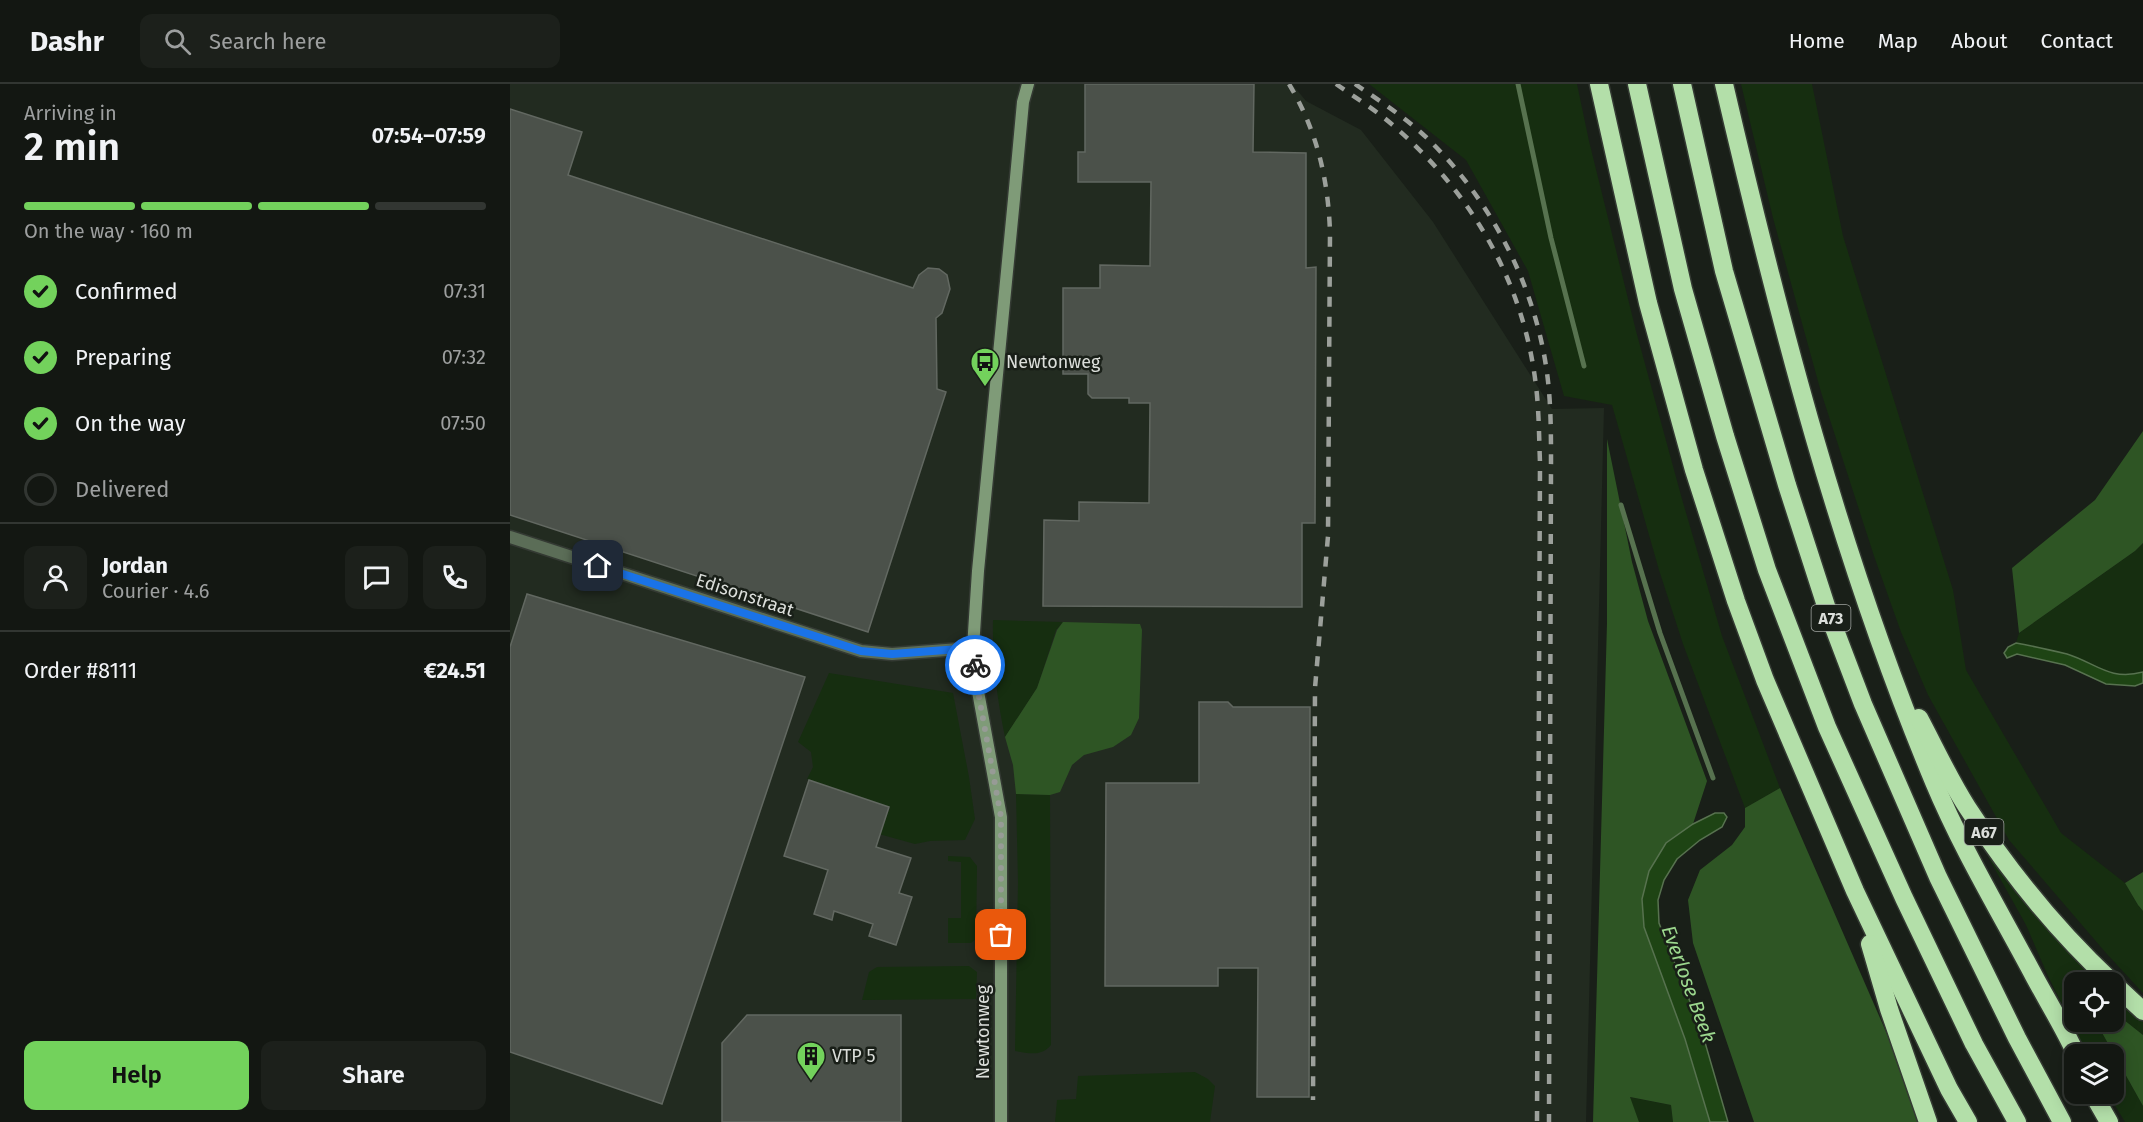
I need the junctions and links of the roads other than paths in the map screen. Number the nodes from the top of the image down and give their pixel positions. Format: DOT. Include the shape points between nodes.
graph roads {
  1 [pos="1028,84"];
  2 [pos="1599,84"];
  3 [pos="1637,84"];
  4 [pos="1682,84"];
  5 [pos="1724,84"];
  6 [pos="510,537"];
  7 [pos="973,648"];
  8 [pos="1887,658"];
  9 [pos="1855,891"];
  10 [pos="2101,972"];
  11 [pos="2124,993"];
  12 [pos="2143,1011"];
  13 [pos="2071,1044"];
  14 [pos="2099,1104"];
  15 [pos="1001,1122"];
  16 [pos="1928,1122"];
  17 [pos="1968,1122"];
  18 [pos="2017,1122"];
  19 [pos="2062,1122"];
  20 [pos="2109,1122"];
  1 -- 7 [label="street, Newtonweg" via="1023,102"];
  2 -- 9 [label="highway" via="1648,303 1697,481 1765,680"];
  3 -- 18 [label="highway, A73" via="1683,289 1767,570 1827,728 1974,1044"];
  4 -- 19 [label="highway, A73" via="1727,282 1828,612 1938,877"];
  5 -- 8 [label="highway, A73" via="1763,250 1836,512"];
  6 -- 7 [label="street, Edisonstraat" via="861,651 892,654"];
  7 -- 15 [label="street, Newtonweg" via="1001,817"];
  8 -- 10 [label="highway, A67" via="1966,805 1998,852 2078,951"];
  8 -- 13 [label="highway, A73" via="1936,786"];
  9 -- 16 [label="highway" via="1889,1009"];
  9 -- 17 [label="highway"];
  11 -- 12 [label="highway, A67"];
  14 -- 20 [label="highway"];
}
